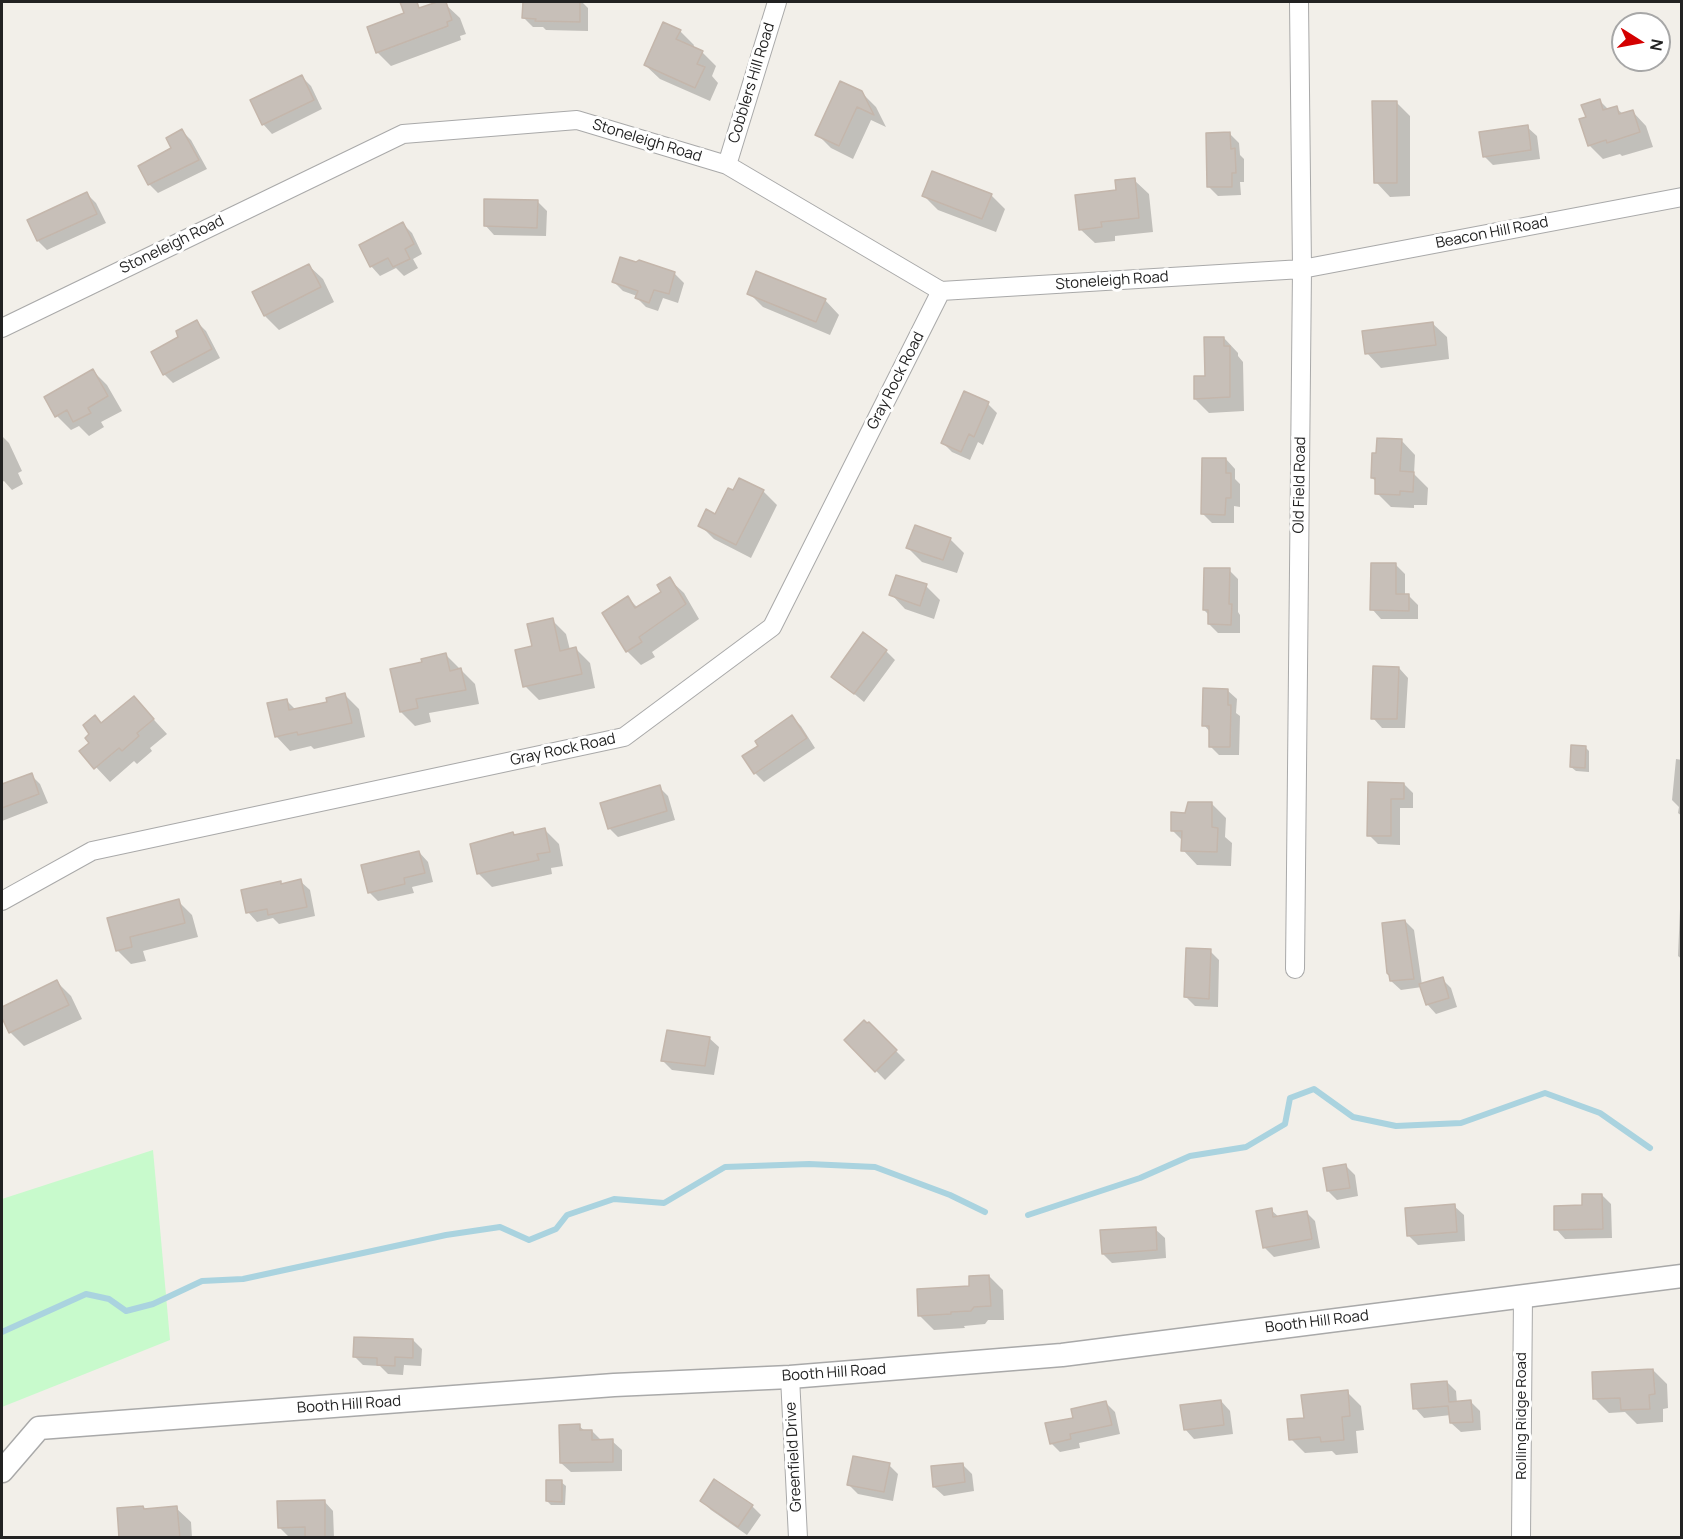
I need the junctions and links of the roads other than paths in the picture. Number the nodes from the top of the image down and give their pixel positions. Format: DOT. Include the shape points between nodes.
graph roads {
  1 [pos="777,2"];
  2 [pos="1299,2"];
  3 [pos="727,165"];
  4 [pos="1682,197"];
  5 [pos="1302,269"];
  6 [pos="941,291"];
  7 [pos="2,328"];
  8 [pos="2,901"];
  9 [pos="1295,969"];
  10 [pos="1682,1276"];
  11 [pos="1523,1295"];
  12 [pos="790,1377"];
  13 [pos="2,1471"];
  14 [pos="798,1538"];
  15 [pos="1521,1538"];
  1 -- 3 [label="street, Cobblers Hill Road"];
  2 -- 5 [label="street, Old Field Road"];
  3 -- 6 [label="street, Stoneleigh Road"];
  3 -- 7 [label="street, Stoneleigh Road" via="577,120 403,134"];
  4 -- 5 [label="street, Beacon Hill Road"];
  5 -- 6 [label="street, Stoneleigh Road"];
  5 -- 9 [label="street, Old Field Road"];
  6 -- 8 [label="street, Gray Rock Road" via="772,627 624,737 92,851"];
  10 -- 11 [label="street, Booth Hill Road"];
  11 -- 12 [label="street, Booth Hill Road" via="1062,1355"];
  11 -- 15 [label="street, Rolling Ridge Road"];
  12 -- 13 [label="street, Booth Hill Road" via="614,1385 39,1428"];
  12 -- 14 [label="street, Greenfield Drive"];
}
